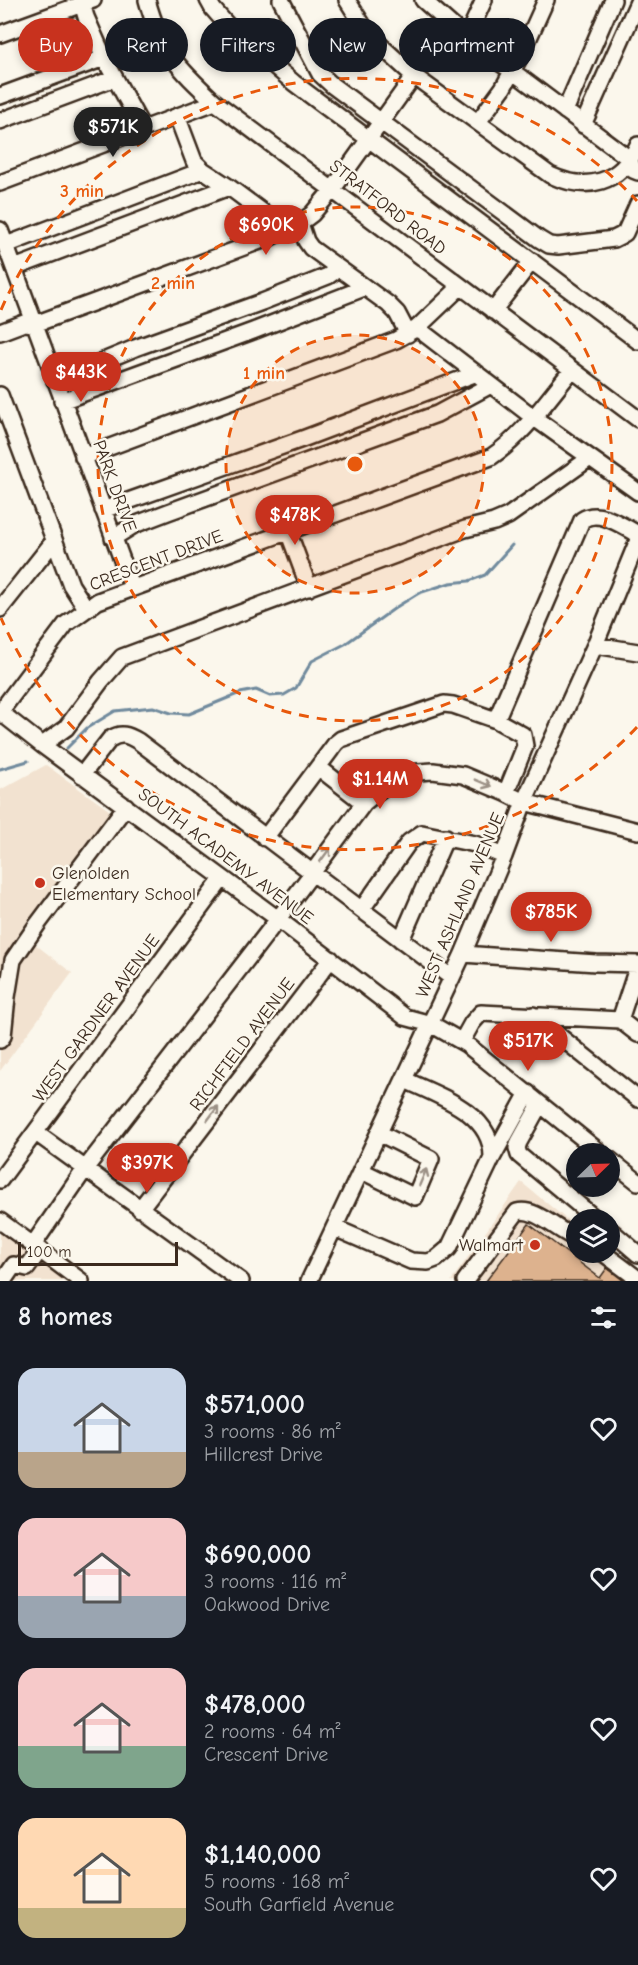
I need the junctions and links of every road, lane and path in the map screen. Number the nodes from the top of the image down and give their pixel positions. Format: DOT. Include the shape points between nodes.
graph roads {
  1 [pos="147,0"];
  2 [pos="208,0"];
  3 [pos="281,0"];
  4 [pos="347,0"];
  5 [pos="423,0"];
  6 [pos="484,0"];
  7 [pos="546,0"];
  8 [pos="613,0"];
  9 [pos="86,1"];
  10 [pos="638,2"];
  11 [pos="438,6"];
  12 [pos="448,18"];
  13 [pos="476,18"];
  14 [pos="535,23"];
  15 [pos="0,34"];
  16 [pos="104,58"];
  17 [pos="511,72"];
  18 [pos="513,72"];
  19 [pos="414,76"];
  20 [pos="115,78"];
  21 [pos="0,96"];
  22 [pos="215,102"];
  23 [pos="566,111"];
  24 [pos="177,116"];
  25 [pos="381,121"];
  26 [pos="0,122"];
  27 [pos="478,122"];
  28 [pos="584,125"];
  29 [pos="143,129"];
  30 [pos="368,139"];
  31 [pos="638,145"];
  32 [pos="634,166"];
  33 [pos="203,170"];
  34 [pos="0,183"];
  35 [pos="229,187"];
  36 [pos="333,189"];
  37 [pos="638,204"];
  38 [pos="300,223"];
  39 [pos="0,230"];
  40 [pos="278,234"];
  41 [pos="6,245"];
  42 [pos="532,261"];
  43 [pos="14,268"];
  44 [pos="338,269"];
  45 [pos="460,287"];
  46 [pos="364,288"];
  47 [pos="493,311"];
  48 [pos="35,324"];
  49 [pos="413,331"];
  50 [pos="0,332"];
  51 [pos="638,340"];
  52 [pos="572,370"];
  53 [pos="477,374"];
  54 [pos="55,381"];
  55 [pos="491,385"];
  56 [pos="0,395"];
  57 [pos="62,401"];
  58 [pos="533,417"];
  59 [pos="638,419"];
  60 [pos="83,457"];
  61 [pos="590,458"];
  62 [pos="638,492"];
  63 [pos="103,510"];
  64 [pos="288,531"];
  65 [pos="638,534"];
  66 [pos="113,538"];
  67 [pos="638,540"];
  68 [pos="54,541"];
  69 [pos="132,587"];
  70 [pos="309,588"];
  71 [pos="86,608"];
  72 [pos="0,609"];
  73 [pos="595,645"];
  74 [pos="638,652"];
  75 [pos="0,712"];
  76 [pos="495,720"];
  77 [pos="42,745"];
  78 [pos="318,767"];
  79 [pos="82,774"];
  80 [pos="506,793"];
  81 [pos="364,802"];
  82 [pos="524,802"];
  83 [pos="126,806"];
  84 [pos="638,831"];
  85 [pos="446,837"];
  86 [pos="265,838"];
  87 [pos="504,856"];
  88 [pos="311,873"];
  89 [pos="222,879"];
  90 [pos="362,909"];
  91 [pos="278,919"];
  92 [pos="401,940"];
  93 [pos="463,954"];
  94 [pos="331,959"];
  95 [pos="638,964"];
  96 [pos="452,978"];
  97 [pos="533,1015"];
  98 [pos="620,1020"];
  99 [pos="431,1024"];
  100 [pos="638,1034"];
  101 [pos="0,1040"];
  102 [pos="462,1041"];
  103 [pos="405,1080"];
  104 [pos="528,1093"];
  105 [pos="638,1099"];
  106 [pos="540,1104"];
  107 [pos="36,1133"];
  108 [pos="379,1133"];
  109 [pos="588,1143"];
  110 [pos="492,1158"];
  111 [pos="620,1168"];
  112 [pos="85,1169"];
  113 [pos="362,1171"];
  114 [pos="0,1180"];
  115 [pos="638,1182"];
  116 [pos="140,1209"];
  117 [pos="584,1209"];
  118 [pos="0,1221"];
  119 [pos="335,1228"];
  120 [pos="566,1234"];
  121 [pos="620,1238"];
  122 [pos="37,1247"];
  123 [pos="638,1254"];
  124 [pos="617,1263"];
  125 [pos="638,1279"];
  126 [pos="3,1281"];
  127 [pos="81,1281"];
  128 [pos="241,1281"];
  129 [pos="309,1281"];
  130 [pos="465,1281"];
  1 -- 22 [label="street, STRATFORD ROAD" via="154,25 178,67"];
  2 -- 30 [label="street" via="227,25 267,60"];
  3 -- 25 [label="street" via="320,74"];
  4 -- 19 [label="street" via="369,35"];
  5 -- 11 [label="street"];
  6 -- 13 [label="street"];
  7 -- 14 [label="street"];
  8 -- 23 [label="street"];
  9 -- 15 [label="street"];
  9 -- 16 [label="street" via="86,18"];
  10 -- 28 [label="street"];
  11 -- 12 [label="street"];
  16 -- 20 [label="street"];
  16 -- 21 [label="street"];
  17 -- 27 [label="street"];
  18 -- 23 [label="street"];
  19 -- 25 [label="street"];
  19 -- 27 [label="street"];
  20 -- 26 [label="street"];
  20 -- 29 [label="street"];
  22 -- 24 [label="street"];
  22 -- 36 [label="street, STRATFORD ROAD"];
  23 -- 28 [label="street"];
  24 -- 29 [label="street"];
  24 -- 33 [label="street" via="194,161"];
  25 -- 30 [label="street"];
  25 -- 37 [label="street" via="549,245 614,239 625,233"];
  27 -- 32 [label="street" via="563,181 599,182"];
  28 -- 32 [label="street"];
  29 -- 34 [label="street"];
  30 -- 36 [label="street"];
  30 -- 42 [label="street"];
  31 -- 32 [label="street"];
  33 -- 35 [label="street"];
  33 -- 41 [label="street"];
  35 -- 40 [label="street" via="268,216"];
  35 -- 43 [label="street"];
  36 -- 38 [label="street"];
  36 -- 45 [label="street, STRATFORD ROAD"];
  38 -- 40 [label="street"];
  38 -- 44 [label="street" via="311,248"];
  39 -- 41 [label="street, PARK DRIVE"];
  40 -- 48 [label="street"];
  41 -- 43 [label="street, PARK DRIVE"];
  42 -- 47 [label="street"];
  42 -- 51 [label="street"];
  43 -- 48 [label="street, PARK DRIVE"];
  44 -- 46 [label="street"];
  44 -- 54 [label="street"];
  45 -- 47 [label="street, STRATFORD ROAD"];
  45 -- 49 [label="street"];
  46 -- 49 [label="street" via="388,304"];
  46 -- 57 [label="street"];
  47 -- 52 [label="street, STRATFORD ROAD"];
  48 -- 50 [label="street" via="24,323"];
  48 -- 54 [label="street, PARK DRIVE"];
  49 -- 53 [label="street"];
  49 -- 60 [label="street"];
  52 -- 58 [label="street, CRESCENT DRIVE"];
  52 -- 59 [label="street, STRATFORD ROAD"];
  53 -- 55 [label="street"];
  53 -- 63 [label="street"];
  54 -- 57 [label="street, PARK DRIVE"];
  55 -- 58 [label="street"];
  55 -- 66 [label="street" via="437,414 134,525"];
  56 -- 68 [label="street"];
  57 -- 60 [label="street, PARK DRIVE"];
  58 -- 61 [label="street"];
  58 -- 64 [label="street, CRESCENT DRIVE" via="491,457"];
  60 -- 63 [label="street, PARK DRIVE"];
  61 -- 62 [label="street"];
  61 -- 70 [label="street" via="502,520 465,529"];
  63 -- 66 [label="street, PARK DRIVE"];
  64 -- 69 [label="street, CRESCENT DRIVE"];
  64 -- 70 [label="street"];
  65 -- 76 [label="street" via="602,516 582,520"];
  66 -- 69 [label="street, PARK DRIVE"];
  67 -- 73 [label="street, WEST ASHLAND AVENUE"];
  68 -- 71 [label="street" via="71,585"];
  68 -- 72 [label="street"];
  69 -- 71 [label="street, CRESCENT DRIVE"];
  70 -- 77 [label="street" via="122,657 66,728"];
  71 -- 75 [label="street, CRESCENT DRIVE" via="66,624"];
  73 -- 74 [label="street"];
  73 -- 82 [label="street, WEST ASHLAND AVENUE"];
  75 -- 77 [label="street, SOUTH ACADEMY AVENUE"];
  76 -- 78 [label="street" via="453,705 436,705 341,739"];
  76 -- 80 [label="street" via="524,735 526,740"];
  77 -- 79 [label="street, SOUTH ACADEMY AVENUE"];
  78 -- 81 [label="street"];
  78 -- 86 [label="street"];
  79 -- 83 [label="street, SOUTH ACADEMY AVENUE"];
  79 -- 86 [label="street" via="110,739 122,734 129,736"];
  81 -- 80 [label="street, one-way" via="386,785 418,772 433,771 463,775"];
  80 -- 82 [label="street"];
  88 -- 81 [label="street, one-way"];
  82 -- 84 [label="street"];
  82 -- 87 [label="street, WEST ASHLAND AVENUE"];
  83 -- 89 [label="street, SOUTH ACADEMY AVENUE"];
  83 -- 101 [label="street" via="13,960"];
  85 -- 87 [label="street"];
  85 -- 90 [label="street" via="422,833 409,842"];
  85 -- 92 [label="street"];
  86 -- 88 [label="street"];
  87 -- 93 [label="street, WEST ASHLAND AVENUE"];
  88 -- 90 [label="street"];
  88 -- 91 [label="street"];
  89 -- 91 [label="street, SOUTH ACADEMY AVENUE"];
  89 -- 107 [label="street, WEST GARDNER AVENUE"];
  90 -- 92 [label="street"];
  91 -- 94 [label="street, SOUTH ACADEMY AVENUE"];
  91 -- 112 [label="street"];
  92 -- 96 [label="street"];
  93 -- 95 [label="street"];
  93 -- 96 [label="street, WEST ASHLAND AVENUE"];
  94 -- 99 [label="street, SOUTH ACADEMY AVENUE" via="405,1017"];
  116 -- 94 [label="street, RICHFIELD AVENUE, one-way"];
  95 -- 98 [label="street"];
  96 -- 99 [label="street, WEST ASHLAND AVENUE"];
  97 -- 98 [label="street"];
  97 -- 102 [label="street" via="481,1013"];
  97 -- 105 [label="street"];
  98 -- 100 [label="street"];
  99 -- 102 [label="street, SOUTH ACADEMY AVENUE"];
  99 -- 103 [label="street, WEST ASHLAND AVENUE"];
  102 -- 104 [label="street, SOUTH ACADEMY AVENUE"];
  103 -- 108 [label="street, WEST ASHLAND AVENUE"];
  103 -- 110 [label="street" via="473,1116 490,1137"];
  104 -- 106 [label="street, SOUTH ACADEMY AVENUE"];
  104 -- 110 [label="street"];
  106 -- 109 [label="street, SOUTH ACADEMY AVENUE"];
  106 -- 117 [label="street" via="519,1142 519,1155"];
  107 -- 112 [label="street"];
  107 -- 114 [label="street, WEST GARDNER AVENUE"];
  108 -- 113 [label="street, WEST ASHLAND AVENUE"];
  113 -- 108 [label="street, one-way" via="415,1197 431,1159"];
  110 -- 119 [label="street" via="449,1248 436,1259 411,1261"];
  111 -- 115 [label="street"];
  112 -- 116 [label="street"];
  112 -- 122 [label="street"];
  113 -- 119 [label="street, WEST ASHLAND AVENUE"];
  116 -- 128 [label="street"];
  118 -- 122 [label="street"];
  119 -- 129 [label="street, WEST ASHLAND AVENUE"];
  120 -- 130 [label="street" via="534,1213 525,1209 517,1212"];
  121 -- 123 [label="street"];
  122 -- 126 [label="street" via="27,1268 14,1264"];
  122 -- 127 [label="street"];
  124 -- 125 [label="street"];
}
